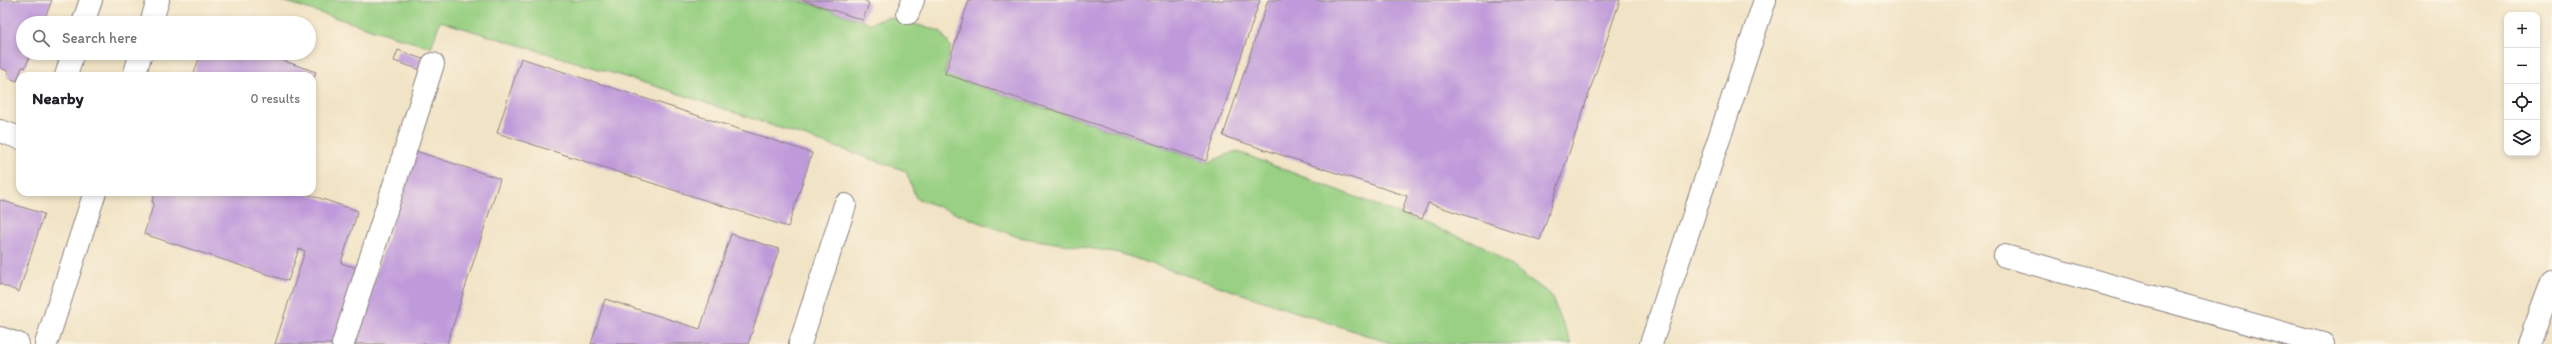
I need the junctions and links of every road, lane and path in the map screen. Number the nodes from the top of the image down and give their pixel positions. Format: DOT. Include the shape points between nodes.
graph roads {
  1 [pos="91,0"];
  2 [pos="158,0"];
  3 [pos="1765,0"];
  4 [pos="87,16"];
  5 [pos="153,16"];
  6 [pos="71,60"];
  7 [pos="139,60"];
  8 [pos="433,64"];
  9 [pos="67,72"];
  10 [pos="135,72"];
  11 [pos="0,131"];
  12 [pos="16,137"];
  13 [pos="95,196"];
  14 [pos="845,205"];
  15 [pos="2005,256"];
  16 [pos="2552,282"];
  17 [pos="0,338"];
  18 [pos="18,344"];
  19 [pos="46,344"];
  20 [pos="343,344"];
  21 [pos="800,344"];
  22 [pos="1651,344"];
  23 [pos="2324,344"];
  24 [pos="2529,344"];
  1 -- 4 [label="main road"];
  2 -- 5 [label="main road"];
  3 -- 22 [label="main road"];
  6 -- 9 [label="main road"];
  7 -- 10 [label="main road"];
  8 -- 20 [label="main road"];
  11 -- 12 [label="main road"];
  13 -- 19 [label="main road"];
  14 -- 21 [label="main road"];
  15 -- 23 [label="main road"];
  16 -- 24 [label="main road"];
  17 -- 18 [label="main road"];
}
